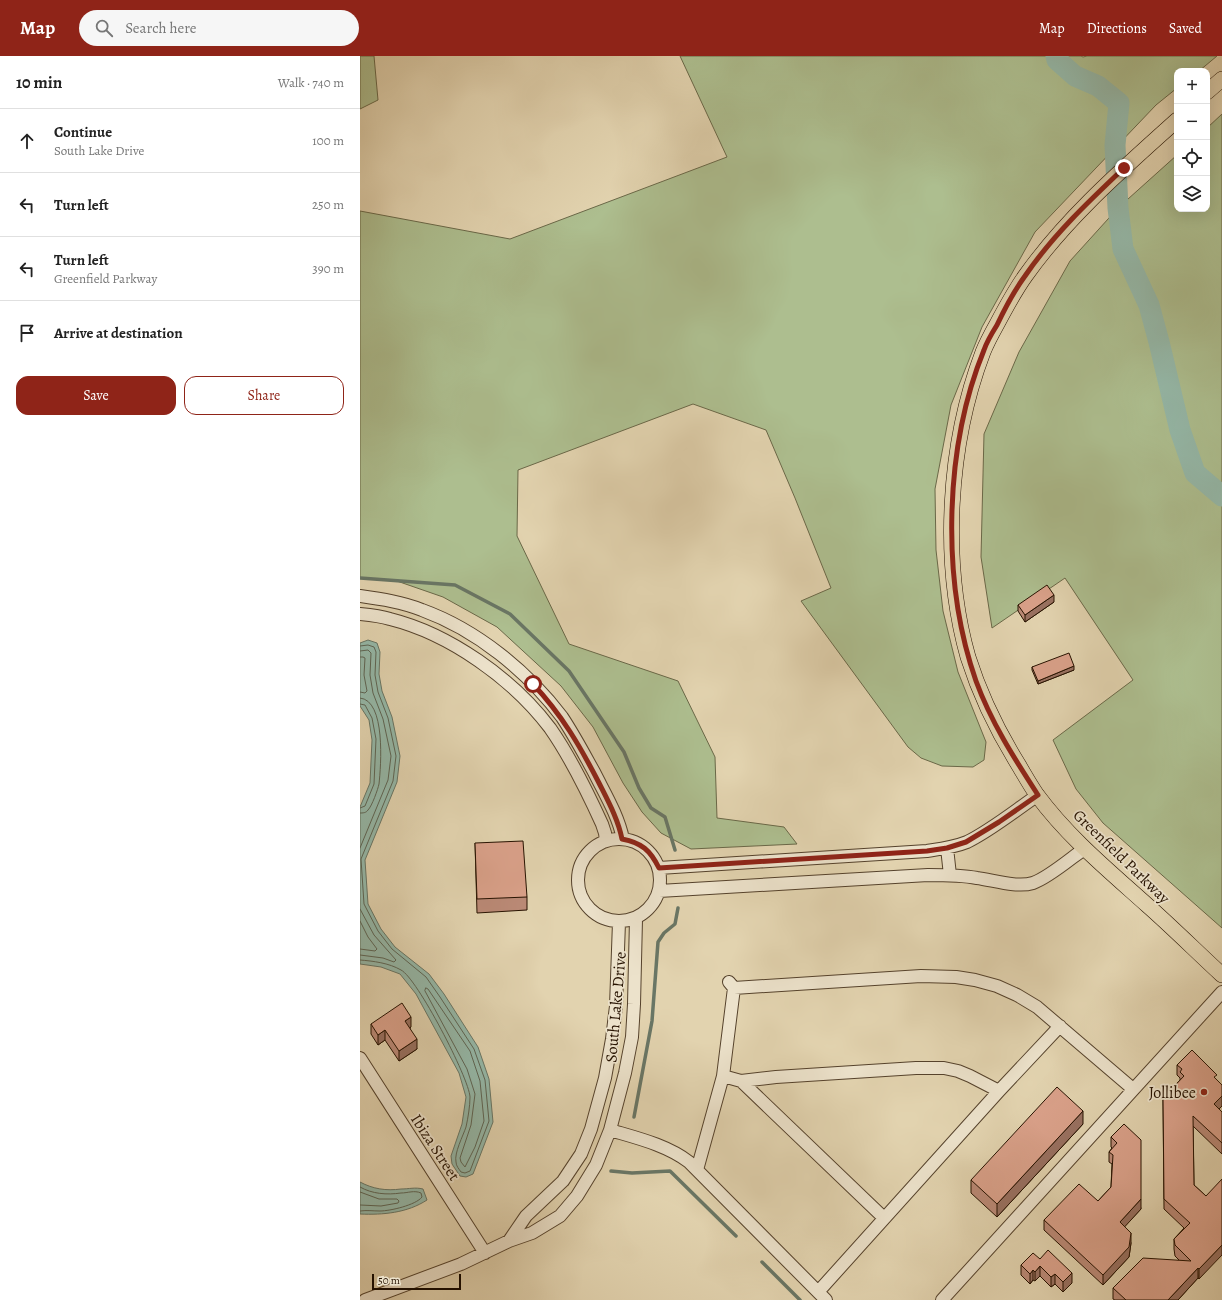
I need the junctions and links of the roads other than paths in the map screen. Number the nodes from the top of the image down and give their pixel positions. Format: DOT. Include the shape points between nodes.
graph roads {
  1 [pos="1222,79"];
  2 [pos="1210,89"];
  3 [pos="1174,123"];
  4 [pos="360,596"];
  5 [pos="360,614"];
  6 [pos="1038,795"];
  7 [pos="622,839"];
  8 [pos="606,841"];
  9 [pos="947,848"];
  10 [pos="1084,849"];
  11 [pos="659,868"];
  12 [pos="950,875"];
  13 [pos="660,891"];
  14 [pos="636,918"];
  15 [pos="619,922"];
  16 [pos="1222,975"];
  17 [pos="1222,992"];
  18 [pos="1060,1026"];
  19 [pos="360,1058"];
  20 [pos="723,1076"];
  21 [pos="742,1081"];
  22 [pos="1133,1089"];
  23 [pos="999,1091"];
  24 [pos="610,1130"];
  25 [pos="696,1170"];
  26 [pos="884,1218"];
  27 [pos="509,1241"];
  28 [pos="485,1253"];
  29 [pos="822,1296"];
  30 [pos="366,1300"];
  31 [pos="942,1300"];
  1 -- 2 [label="main road"];
  3 -- 6 [label="main road, Greenfield Parkway" via="1085,205 1053,239 1024,277 984,349 971,386 960,432 952,496 956,604 969,658 994,723"];
  4 -- 7 [label="street" via="393,601 422,610 453,624 512,664 562,718 584,753 617,820"];
  5 -- 8 [label="street" via="390,619 446,640 485,665 520,694 550,728 571,762 602,824"];
  6 -- 9 [label="street" via="966,842"];
  6 -- 10 [label="main road, Greenfield Parkway"];
  7 -- 8 [label="street"];
  7 -- 11 [label="street" via="644,847 653,856"];
  8 -- 15 [label="street" via="589,852 579,871 578,882 580,893 592,912"];
  9 -- 11 [label="street"];
  9 -- 12 [label="street"];
  10 -- 12 [label="street" via="1032,883 1020,885"];
  10 -- 16 [label="main road, Greenfield Parkway"];
  11 -- 13 [label="street"];
  12 -- 13 [label="street"];
  13 -- 14 [label="street" via="647,912"];
  14 -- 15 [label="street"];
  14 -- 24 [label="street, South Lake Drive" via="632,1038"];
  15 -- 27 [label="street, South Lake Drive" via="616,1006 612,1039 605,1078 591,1129 581,1154 563,1181 526,1216"];
  17 -- 22 [label="street"];
  18 -- 20 [label="street" via="1017,995 996,986 956,977 922,976 731,985"];
  18 -- 22 [label="street"];
  18 -- 23 [label="street"];
  19 -- 28 [label="street, Ibiza Street"];
  20 -- 21 [label="street"];
  20 -- 25 [label="street"];
  21 -- 23 [label="street" via="944,1068 970,1076"];
  21 -- 26 [label="street"];
  22 -- 31 [label="street"];
  23 -- 26 [label="street"];
  24 -- 25 [label="street" via="679,1155"];
  24 -- 27 [label="street, South Lake Drive" via="596,1165 577,1196 560,1216 532,1233"];
  25 -- 29 [label="street"];
  26 -- 29 [label="street"];
  27 -- 28 [label="street, South Lake Drive"];
  28 -- 30 [label="street, South Lake Drive"];
}
